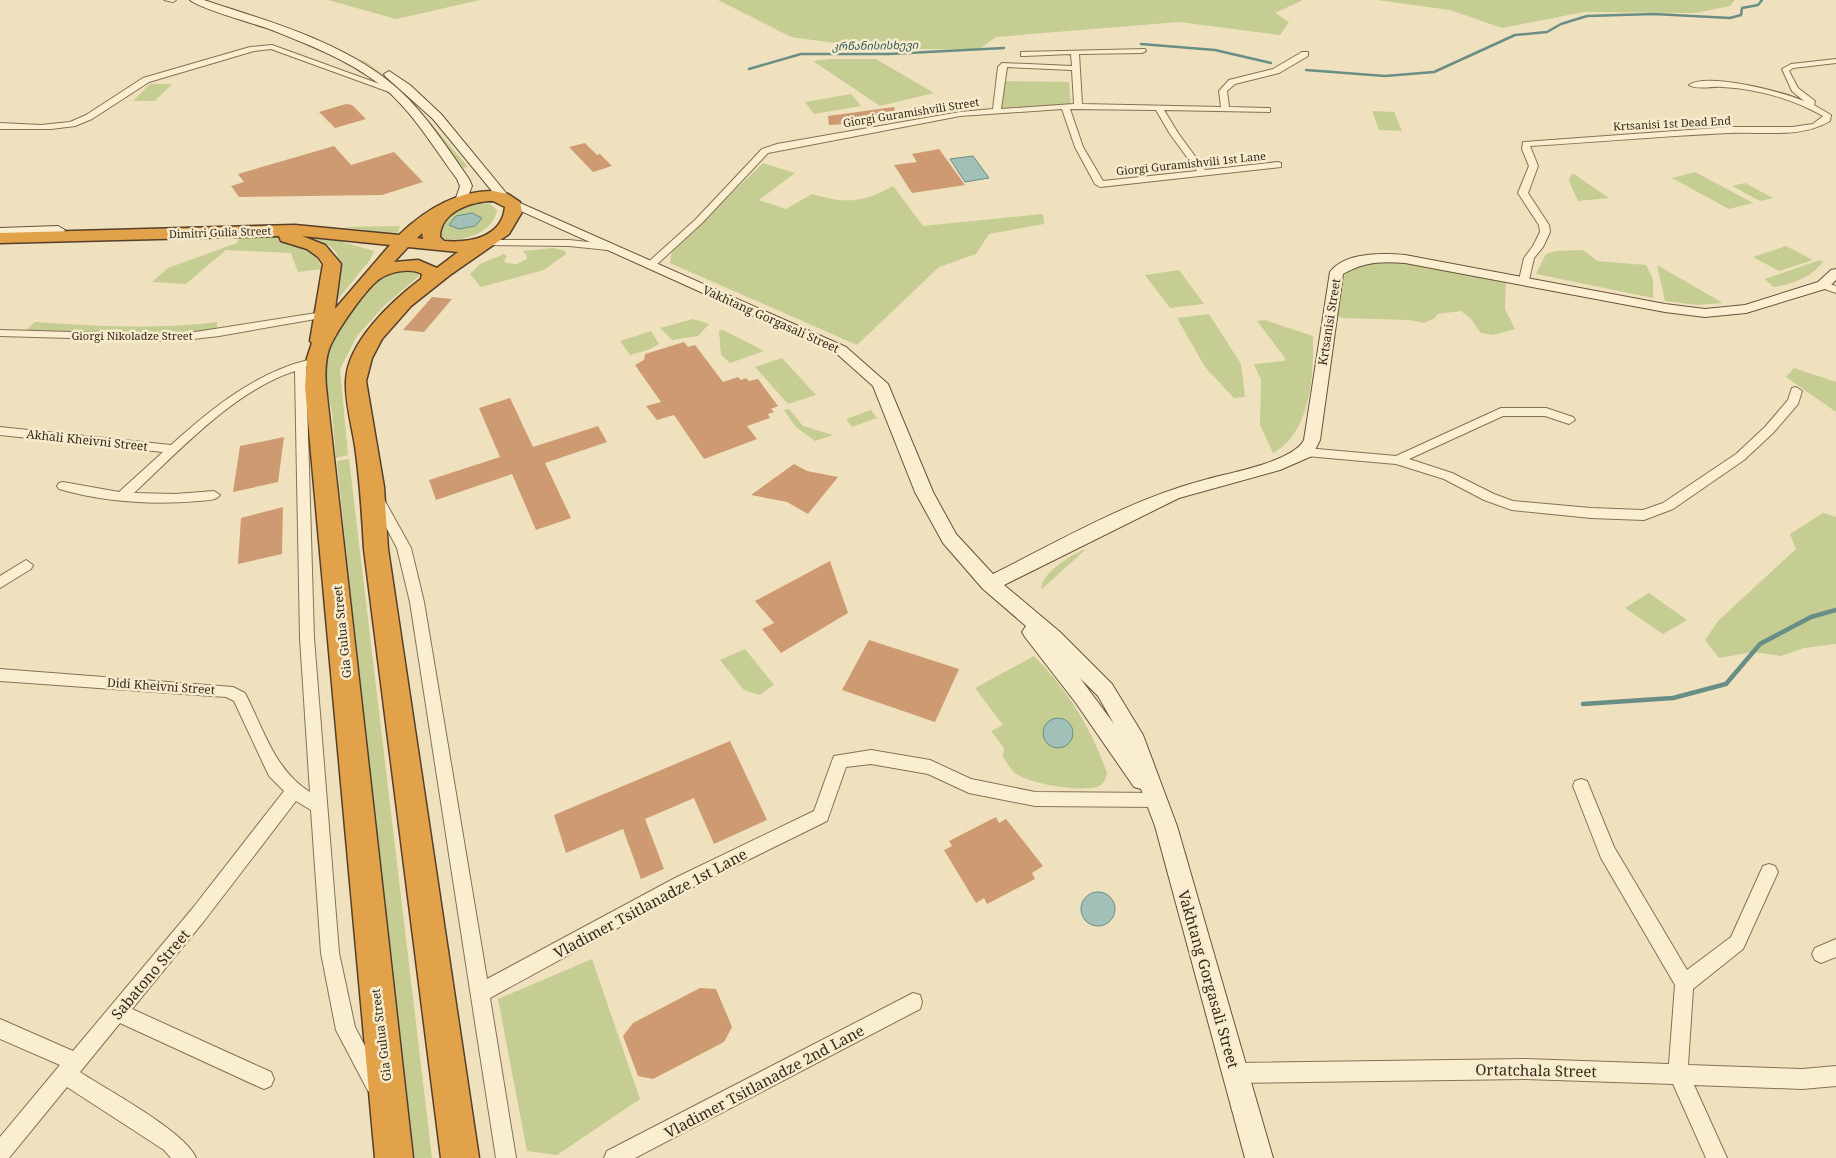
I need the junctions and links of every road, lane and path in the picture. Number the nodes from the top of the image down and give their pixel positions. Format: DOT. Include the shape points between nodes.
graph roads {
  1 [pos="166,0"];
  2 [pos="173,0"];
  3 [pos="195,0"];
  4 [pos="201,0"];
  5 [pos="222,0"];
  6 [pos="1142,51"];
  7 [pos="1075,52"];
  8 [pos="1024,54"];
  9 [pos="1305,54"];
  10 [pos="1836,61"];
  11 [pos="1075,68"];
  12 [pos="1693,85"];
  13 [pos="395,92"];
  14 [pos="1078,106"];
  15 [pos="1158,107"];
  16 [pos="1066,108"];
  17 [pos="1225,109"];
  18 [pos="1267,110"];
  19 [pos="996,112"];
  20 [pos="1827,115"];
  21 [pos="0,126"];
  22 [pos="1278,165"];
  23 [pos="1203,173"];
  24 [pos="508,201"];
  25 [pos="456,204"];
  26 [pos="431,216"];
  27 [pos="0,224"];
  28 [pos="58,230"];
  29 [pos="254,231"];
  30 [pos="0,232"];
  31 [pos="0,238"];
  32 [pos="404,241"];
  33 [pos="483,244"];
  34 [pos="439,246"];
  35 [pos="608,247"];
  36 [pos="650,265"];
  37 [pos="1836,272"];
  38 [pos="374,275"];
  39 [pos="1524,280"];
  40 [pos="430,283"];
  41 [pos="1830,287"];
  42 [pos="323,315"];
  43 [pos="0,333"];
  44 [pos="312,358"];
  45 [pos="1796,391"];
  46 [pos="1569,420"];
  47 [pos="0,431"];
  48 [pos="174,449"];
  49 [pos="1306,452"];
  50 [pos="1397,460"];
  51 [pos="63,486"];
  52 [pos="372,489"];
  53 [pos="214,495"];
  54 [pos="122,497"];
  55 [pos="26,565"];
  56 [pos="0,584"];
  57 [pos="990,584"];
  58 [pos="0,675"];
  59 [pos="1581,786"];
  60 [pos="294,791"];
  61 [pos="1158,800"];
  62 [pos="320,807"];
  63 [pos="1769,872"];
  64 [pos="1684,984"];
  65 [pos="480,993"];
  66 [pos="913,1002"];
  67 [pos="118,1012"];
  68 [pos="0,1029"];
  69 [pos="71,1068"];
  70 [pos="1236,1072"];
  71 [pos="1678,1073"];
  72 [pos="1836,1076"];
  73 [pos="264,1079"];
  74 [pos="390,1112"];
  75 [pos="0,1153"];
  76 [pos="186,1158"];
  77 [pos="394,1158"];
  78 [pos="460,1158"];
  79 [pos="506,1158"];
  80 [pos="614,1158"];
  81 [pos="1259,1158"];
  82 [pos="1717,1158"];
  1 -- 2 [label="street"];
  3 -- 4 [label="street"];
  3 -- 13 [label="street" via="306,41 357,65"];
  5 -- 24 [label="street" via="370,61 399,81 439,116"];
  6 -- 7 [label="street"];
  7 -- 8 [label="street"];
  7 -- 11 [label="street"];
  9 -- 17 [label="street" via="1276,71 1232,82 1223,91"];
  10 -- 20 [label="street" via="1791,66 1785,71 1795,89"];
  11 -- 14 [label="street"];
  11 -- 19 [label="street" via="1005,65 1002,67"];
  12 -- 20 [label="street" via="1731,84 1753,88"];
  13 -- 21 [label="street" via="272,47 253,49 146,80 82,121 58,125"];
  13 -- 25 [label="street" via="463,179 466,186"];
  14 -- 15 [label="street, Giorgi Guramishvili Street"];
  14 -- 16 [label="street, Giorgi Guramishvili Street"];
  15 -- 17 [label="street, Giorgi Guramishvili Street"];
  15 -- 23 [label="street"];
  16 -- 19 [label="street, Giorgi Guramishvili Street"];
  16 -- 23 [label="street, Giorgi Guramishvili 1st Lane" via="1079,147 1100,184"];
  17 -- 18 [label="street, Giorgi Guramishvili Street"];
  19 -- 36 [label="street, Giorgi Guramishvili Street" via="952,116 765,150 700,221"];
  20 -- 39 [label="street, Krtsanisi 1st Dead End" via="1828,119 1815,126 1792,130 1730,130 1526,144 1533,169 1523,193 1544,225 1545,232 1529,258"];
  22 -- 23 [label="street, Giorgi Guramishvili 1st Lane"];
  24 -- 25 [label="highway" via="480,197"];
  24 -- 33 [label="highway" via="515,210 510,221"];
  24 -- 35 [label="street, Vakhtang Gorgasali Street"];
  25 -- 26 [label="highway"];
  25 -- 34 [label="highway" via="431,230 431,238"];
  26 -- 28 [label="highway, Dimitri Gulia Street" via="396,222"];
  26 -- 32 [label="highway"];
  27 -- 28 [label="highway, Dimitri Gulia Street"];
  28 -- 30 [label="street, Dimitri Gulia Street"];
  29 -- 31 [label="highway, Dimitri Gulia Street"];
  29 -- 32 [label="highway, Dimitri Gulia Street" via="316,231"];
  29 -- 42 [label="highway" via="308,243 329,257 332,270"];
  32 -- 34 [label="highway, Dimitri Gulia Street"];
  32 -- 38 [label="highway"];
  33 -- 34 [label="highway, Dimitri Gulia Street"];
  33 -- 35 [label="street, Vakhtang Gorgasali Street" via="569,243"];
  33 -- 40 [label="highway"];
  35 -- 36 [label="street, Vakhtang Gorgasali Street"];
  36 -- 57 [label="street, Vakhtang Gorgasali Street" via="841,350 871,374 880,384 924,492 949,538"];
  37 -- 41 [label="street, Krtsanisi Street"];
  38 -- 40 [label="highway" via="392,268 416,266 431,272"];
  38 -- 44 [label="highway" via="327,332"];
  39 -- 41 [label="street, Krtsanisi Street" via="1705,313 1746,309"];
  39 -- 49 [label="street, Krtsanisi Street" via="1388,257 1352,263 1337,272 1312,440"];
  40 -- 52 [label="highway" via="381,329 358,368 356,381"];
  42 -- 43 [label="street, Giorgi Nikoladze Street" via="176,338"];
  42 -- 44 [label="highway"];
  44 -- 48 [label="street, Akhali Kheivni Street" via="250,388"];
  44 -- 62 [label="street, Gia Gulua Street" via="307,638"];
  44 -- 74 [label="highway, Gia Gulua Street"];
  45 -- 50 [label="street" via="1794,401 1740,457 1668,506 1644,515 1591,514 1512,505 1448,476"];
  46 -- 50 [label="street" via="1546,412 1501,412"];
  47 -- 48 [label="street, Akhali Kheivni Street"];
  48 -- 54 [label="street, Akhali Kheivni Street"];
  49 -- 50 [label="street"];
  49 -- 57 [label="street" via="1274,466 1173,494"];
  51 -- 54 [label="street"];
  52 -- 65 [label="street" via="404,548 417,602"];
  52 -- 78 [label="highway" via="377,559"];
  53 -- 54 [label="street" via="167,500"];
  55 -- 56 [label="street"];
  57 -- 61 [label="street, Vakhtang Gorgasali Street" via="1047,650"];
  58 -- 60 [label="street, Didi Kheivni Street" via="228,691 240,697 275,771"];
  59 -- 64 [label="street" via="1607,852"];
  60 -- 62 [label="street, Didi Kheivni Street"];
  60 -- 67 [label="street, Sabatono Street"];
  61 -- 65 [label="street, Vladimer Tsitlanadze 1st Lane" via="1035,799 969,786 930,768 871,757 840,761 821,816 680,884"];
  61 -- 70 [label="street, Vakhtang Gorgasali Street"];
  62 -- 74 [label="street, Gia Gulua Street" via="330,953 346,1030"];
  63 -- 64 [label="street" via="1737,943"];
  64 -- 71 [label="street"];
  65 -- 79 [label="street"];
  66 -- 80 [label="street, Vladimer Tsitlanadze 2nd Lane"];
  67 -- 69 [label="street, Sabatono Street"];
  67 -- 73 [label="street"];
  68 -- 69 [label="street"];
  69 -- 75 [label="street, Sabatono Street"];
  69 -- 76 [label="street" via="171,1142"];
  70 -- 71 [label="street, Ortatchala Street" via="1525,1069"];
  70 -- 81 [label="street, Vakhtang Gorgasali Street"];
  71 -- 72 [label="street, Ortatchala Street" via="1802,1079"];
  71 -- 82 [label="street"];
  74 -- 77 [label="highway, Gia Gulua Street"];
}
